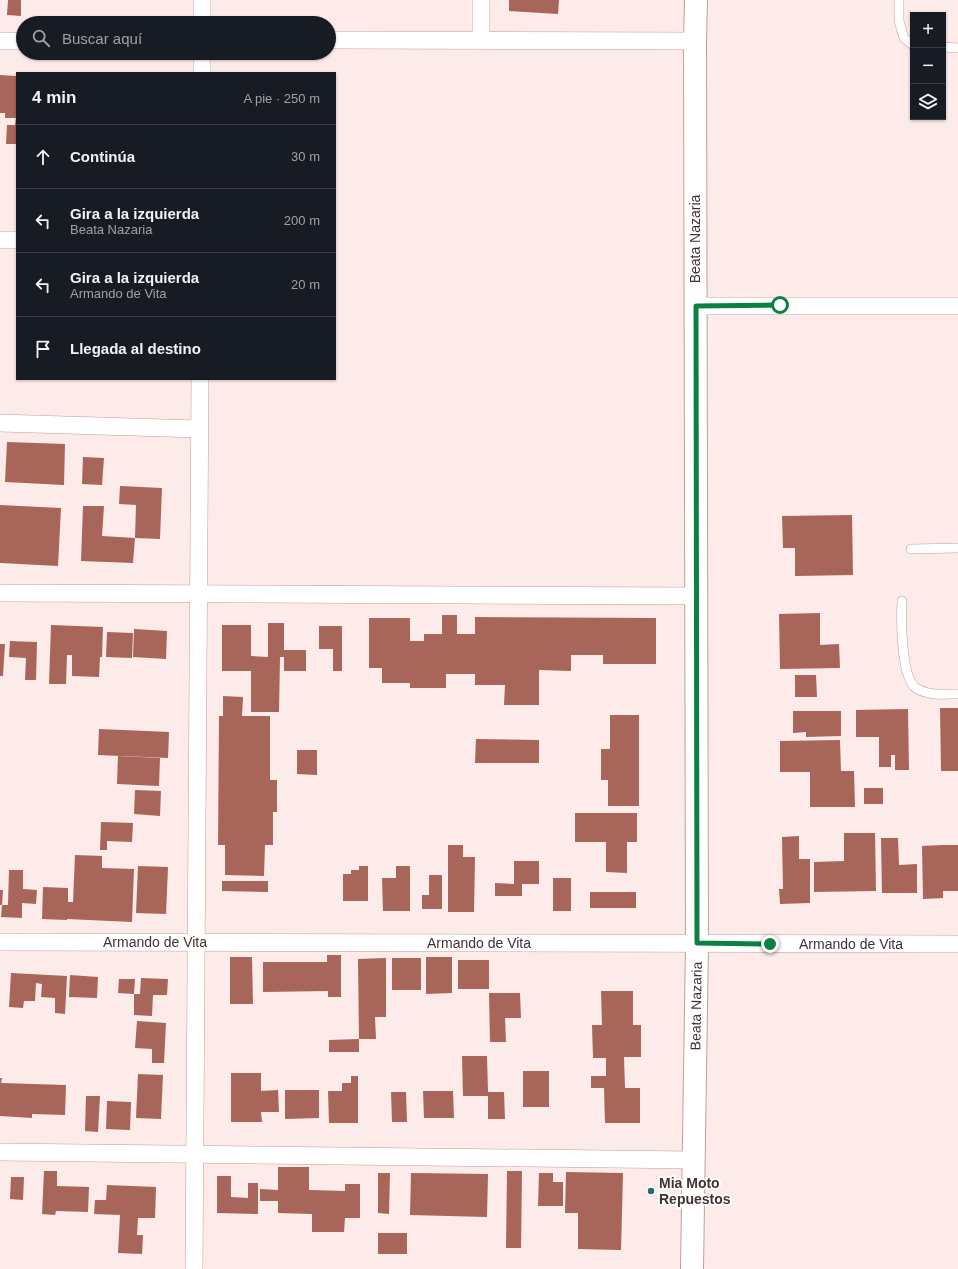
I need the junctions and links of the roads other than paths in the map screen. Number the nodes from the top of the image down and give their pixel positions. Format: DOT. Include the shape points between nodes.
graph roads {
  1 [pos="202,0"];
  2 [pos="481,0"];
  3 [pos="696,0"];
  4 [pos="899,0"];
  5 [pos="202,16"];
  6 [pos="336,40"];
  7 [pos="481,40"];
  8 [pos="0,41"];
  9 [pos="16,41"];
  10 [pos="695,41"];
  11 [pos="910,43"];
  12 [pos="946,47"];
  13 [pos="958,48"];
  14 [pos="202,60"];
  15 [pos="202,72"];
  16 [pos="0,240"];
  17 [pos="16,240"];
  18 [pos="696,306"];
  19 [pos="958,306"];
  20 [pos="200,380"];
  21 [pos="0,423"];
  22 [pos="199,429"];
  23 [pos="958,548"];
  24 [pos="911,549"];
  25 [pos="0,593"];
  26 [pos="198,594"];
  27 [pos="696,596"];
  28 [pos="902,601"];
  29 [pos="958,694"];
  30 [pos="0,942"];
  31 [pos="196,942"];
  32 [pos="697,943"];
  33 [pos="958,944"];
  34 [pos="0,1152"];
  35 [pos="195,1153"];
  36 [pos="693,1160"];
  37 [pos="194,1269"];
  38 [pos="692,1269"];
  1 -- 5 [label="street"];
  2 -- 7 [label="street"];
  3 -- 10 [label="main road, Beata Nazaria"];
  4 -- 11 [label="lane" via="899,21 904,38"];
  6 -- 7 [label="street"];
  7 -- 10 [label="street"];
  8 -- 9 [label="street"];
  10 -- 18 [label="main road, Beata Nazaria"];
  12 -- 13 [label="lane"];
  14 -- 15 [label="street"];
  16 -- 17 [label="street"];
  18 -- 19 [label="street"];
  18 -- 27 [label="main road, Beata Nazaria"];
  20 -- 22 [label="street"];
  21 -- 22 [label="street"];
  22 -- 26 [label="street"];
  23 -- 24 [label="lane"];
  25 -- 26 [label="street"];
  26 -- 27 [label="street"];
  26 -- 31 [label="street"];
  27 -- 32 [label="main road, Beata Nazaria"];
  28 -- 29 [label="lane" via="905,666 910,680 916,688 930,693"];
  30 -- 31 [label="street, Armando de Vita"];
  31 -- 32 [label="street, Armando de Vita"];
  31 -- 35 [label="street"];
  32 -- 33 [label="street, Armando de Vita"];
  32 -- 36 [label="main road, Beata Nazaria"];
  34 -- 35 [label="street"];
  35 -- 36 [label="street"];
  35 -- 37 [label="street"];
  36 -- 38 [label="main road, Beata Nazaria"];
}
